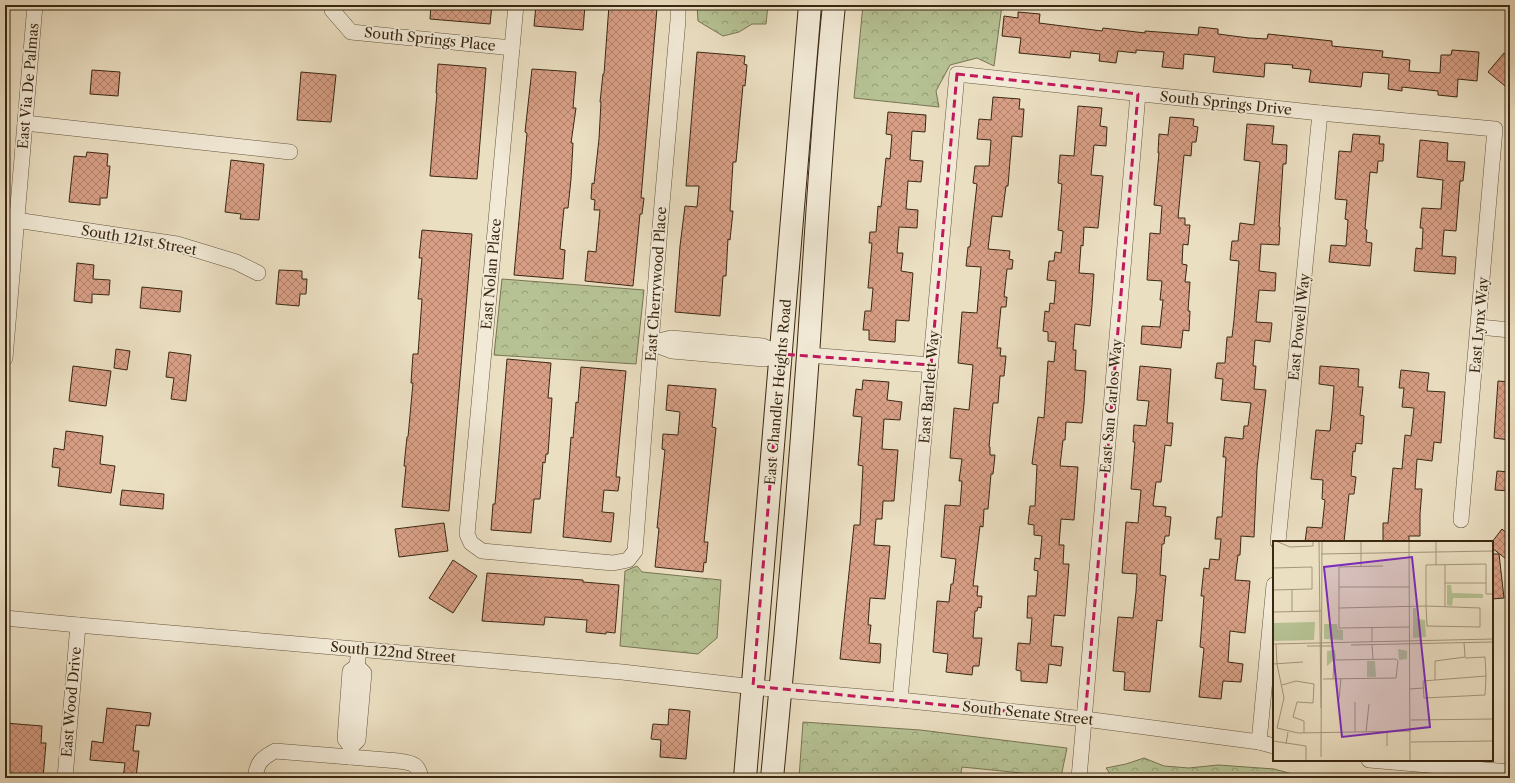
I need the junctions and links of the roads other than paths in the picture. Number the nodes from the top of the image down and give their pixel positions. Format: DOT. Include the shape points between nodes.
graph roads {
  1 [pos="35,5"];
  2 [pos="516,5"];
  3 [pos="678,5"];
  4 [pos="810,5"];
  5 [pos="834,5"];
  6 [pos="332,10"];
  7 [pos="512,48"];
  8 [pos="957,74"];
  9 [pos="1138,94"];
  10 [pos="1320,113"];
  11 [pos="25,123"];
  12 [pos="1495,129"];
  13 [pos="290,152"];
  14 [pos="16,220"];
  15 [pos="258,273"];
  16 [pos="1479,327"];
  17 [pos="1510,330"];
  18 [pos="651,344"];
  19 [pos="781,354"];
  20 [pos="808,355"];
  21 [pos="5,358"];
  22 [pos="931,365"];
  23 [pos="1461,520"];
  24 [pos="1278,541"];
  25 [pos="628,560"];
  26 [pos="1273,595"];
  27 [pos="5,618"];
  28 [pos="78,625"];
  29 [pos="359,649"];
  30 [pos="753,686"];
  31 [pos="781,690"];
  32 [pos="900,700"];
  33 [pos="1085,719"];
  34 [pos="1259,742"];
  35 [pos="1273,746"];
  36 [pos="350,752"];
  37 [pos="1381,761"];
  38 [pos="1510,772"];
  39 [pos="65,778"];
  40 [pos="255,778"];
  41 [pos="421,778"];
  42 [pos="745,778"];
  43 [pos="772,778"];
  44 [pos="1079,778"];
  1 -- 11 [label="street, East Via De Palmas"];
  2 -- 7 [label="street, East Nolan Place"];
  3 -- 18 [label="street, East Cherrywood Place"];
  4 -- 19 [label="main road, East Chandler Heights Road"];
  5 -- 20 [label="main road, East Chandler Heights Road" via="826,85"];
  6 -- 7 [label="street, South Springs Place" via="351,32"];
  7 -- 25 [label="street, East Nolan Place" via="467,534 470,543 482,551 613,563"];
  8 -- 9 [label="street, South Springs Drive"];
  8 -- 22 [label="street, East Bartlett Way"];
  9 -- 10 [label="street, South Springs Drive"];
  9 -- 33 [label="street, East San Carlos Way"];
  10 -- 12 [label="street, South Springs Drive"];
  10 -- 24 [label="street, East Powell Way"];
  11 -- 13 [label="street"];
  11 -- 14 [label="street, East Via De Palmas"];
  12 -- 16 [label="street, East Lynx Way"];
  14 -- 15 [label="street, South 121st Street" via="177,244 236,262"];
  14 -- 21 [label="street, East Via De Palmas"];
  16 -- 17 [label="street"];
  16 -- 23 [label="street, East Lynx Way"];
  18 -- 19 [label="street" via="672,351 715,348 764,359"];
  18 -- 25 [label="street, East Cherrywood Place" via="635,551"];
  19 -- 20 [label="main road"];
  19 -- 30 [label="main road, East Chandler Heights Road"];
  20 -- 22 [label="street"];
  20 -- 31 [label="main road, East Chandler Heights Road"];
  22 -- 32 [label="street, East Bartlett Way"];
  26 -- 34 [label="street"];
  27 -- 28 [label="street, South 122nd Street"];
  28 -- 29 [label="street, South 122nd Street"];
  28 -- 39 [label="street, East Wood Drive"];
  29 -- 30 [label="street, South 122nd Street"];
  29 -- 36 [label="street" via="357,666 364,673 354,709 358,740"];
  30 -- 31 [label="street, South 122nd Street"];
  30 -- 42 [label="main road, East Chandler Heights Road"];
  31 -- 32 [label="street, South Senate Street"];
  31 -- 43 [label="main road, East Chandler Heights Road"];
  32 -- 33 [label="street, South Senate Street"];
  33 -- 34 [label="street, South Senate Street"];
  33 -- 44 [label="street, East San Carlos Way"];
  34 -- 35 [label="street, South Senate Street"];
  36 -- 40 [label="street" via="275,750 262,758 256,769"];
  36 -- 41 [label="street" via="413,764 419,769"];
  37 -- 38 [label="street"];
}
